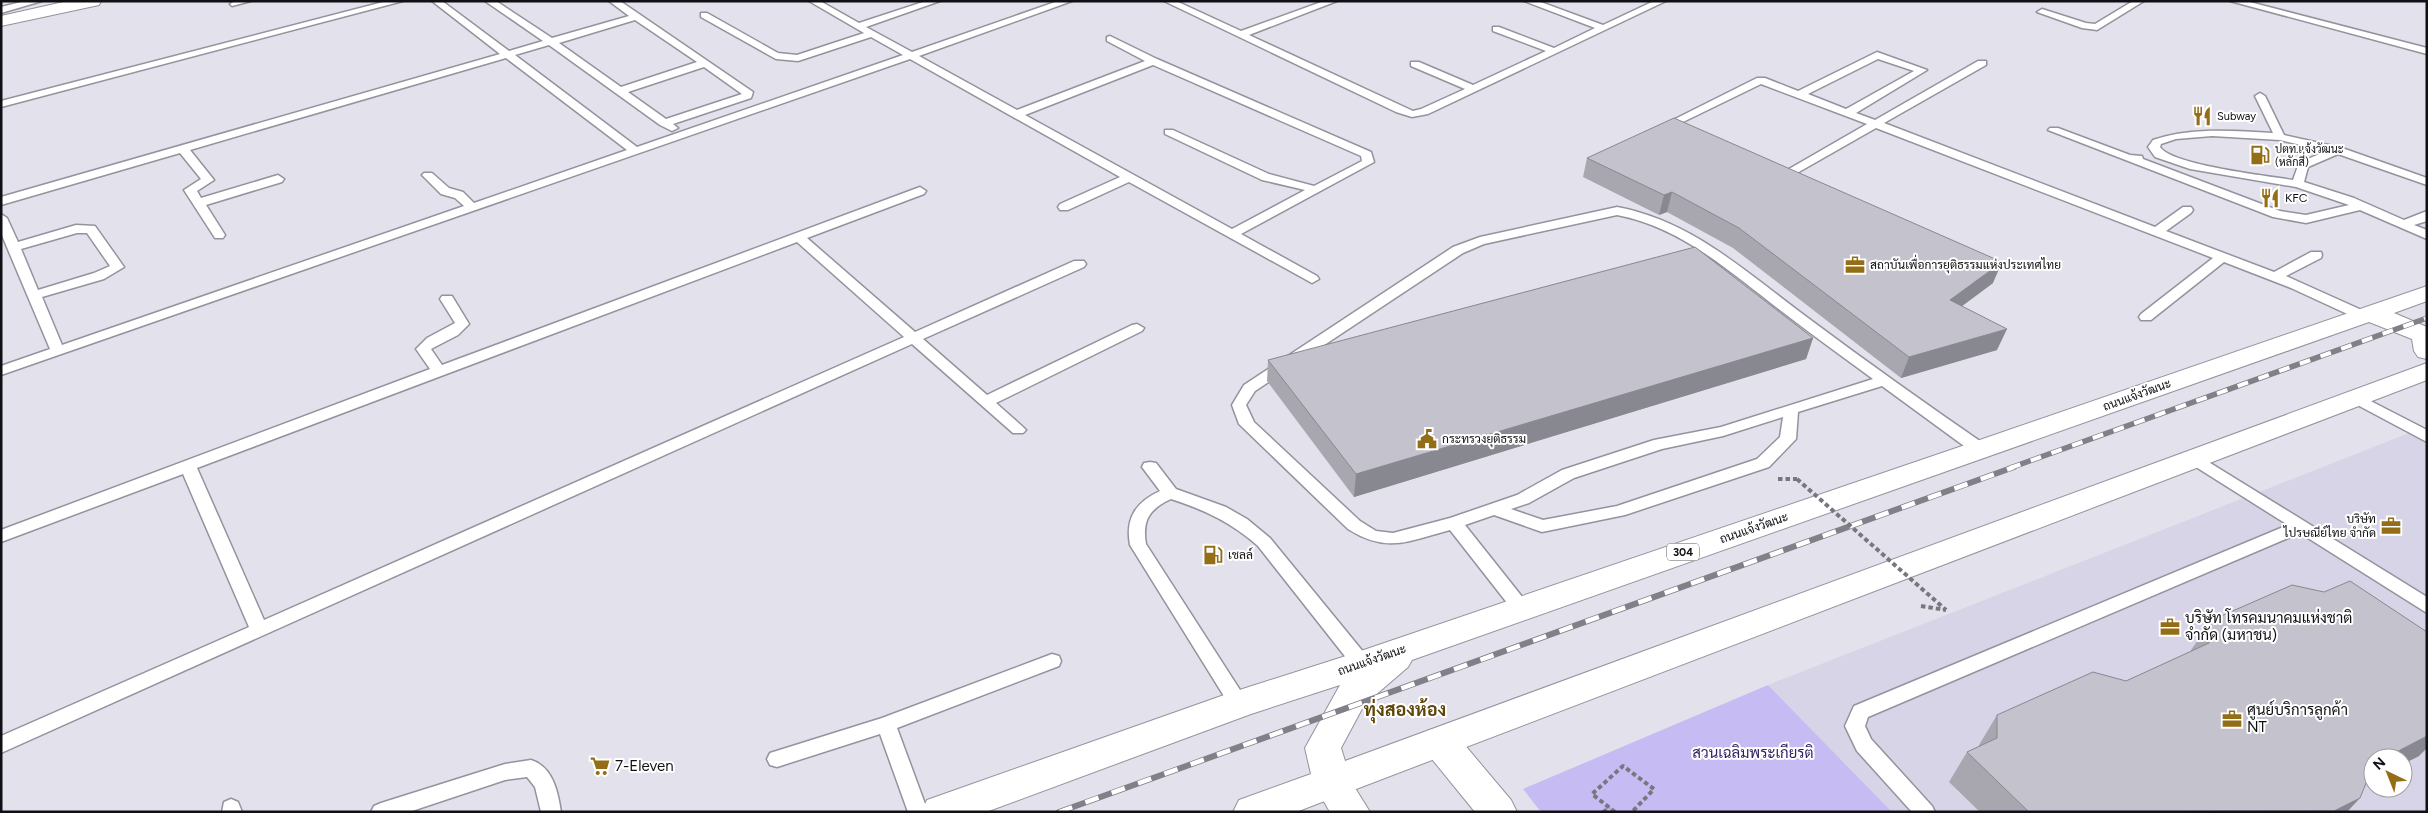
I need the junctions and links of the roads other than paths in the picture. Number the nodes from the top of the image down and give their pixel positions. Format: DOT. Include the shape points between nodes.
graph roads {
  1 [pos="38,1"];
  2 [pos="93,1"];
  3 [pos="247,1"];
  4 [pos="399,1"];
  5 [pos="436,1"];
  6 [pos="489,1"];
  7 [pos="613,1"];
  8 [pos="813,1"];
  9 [pos="936,1"];
  10 [pos="1068,1"];
  11 [pos="1168,1"];
  12 [pos="1333,1"];
  13 [pos="1528,1"];
  14 [pos="1662,1"];
  15 [pos="2140,1"];
  16 [pos="2234,1"];
  17 [pos="234,4"];
  18 [pos="56,5"];
  19 [pos="1,10"];
  20 [pos="2042,12"];
  21 [pos="704,15"];
  22 [pos="637,17"];
  23 [pos="1,21"];
  24 [pos="858,26"];
  25 [pos="1603,28"];
  26 [pos="1496,29"];
  27 [pos="872,34"];
  28 [pos="1240,35"];
  29 [pos="1110,39"];
  30 [pos="551,42"];
  31 [pos="1554,51"];
  32 [pos="2427,51"];
  33 [pos="509,54"];
  34 [pos="912,56"];
  35 [pos="1153,61"];
  36 [pos="705,63"];
  37 [pos="1415,64"];
  38 [pos="1982,64"];
  39 [pos="1474,89"];
  40 [pos="619,91"];
  41 [pos="1798,94"];
  42 [pos="2260,96"];
  43 [pos="1,104"];
  44 [pos="1847,113"];
  45 [pos="1016,114"];
  46 [pos="1679,120"];
  47 [pos="664,123"];
  48 [pos="1876,124"];
  49 [pos="2054,130"];
  50 [pos="1169,132"];
  51 [pos="681,135"];
  52 [pos="2280,136"];
  53 [pos="183,148"];
  54 [pos="636,150"];
  55 [pos="2338,150"];
  56 [pos="2159,155"];
  57 [pos="2129,158"];
  58 [pos="1793,171"];
  59 [pos="428,175"];
  60 [pos="1129,177"];
  61 [pos="278,179"];
  62 [pos="2427,182"];
  63 [pos="2298,184"];
  64 [pos="1315,190"];
  65 [pos="920,191"];
  66 [pos="1,201"];
  67 [pos="198,203"];
  68 [pos="2361,206"];
  69 [pos="1064,207"];
  70 [pos="472,208"];
  71 [pos="2187,210"];
  72 [pos="2427,215"];
  73 [pos="1,218"];
  74 [pos="2404,224"];
  75 [pos="2156,232"];
  76 [pos="219,234"];
  77 [pos="1232,234"];
  78 [pos="2427,234"];
  79 [pos="798,236"];
  80 [pos="14,248"];
  81 [pos="1707,250"];
  82 [pos="1689,255"];
  83 [pos="2316,255"];
  84 [pos="2222,257"];
  85 [pos="1079,264"];
  86 [pos="2275,277"];
  87 [pos="1312,279"];
  88 [pos="2427,293"];
  89 [pos="34,295"];
  90 [pos="447,299"];
  91 [pos="2364,314"];
  92 [pos="2146,317"];
  93 [pos="1137,328"];
  94 [pos="911,338"];
  95 [pos="58,351"];
  96 [pos="2427,351"];
  97 [pos="2427,370"];
  98 [pos="1,371"];
  99 [pos="439,371"];
  100 [pos="1884,380"];
  101 [pos="2355,398"];
  102 [pos="985,402"];
  103 [pos="1791,410"];
  104 [pos="1018,430"];
  105 [pos="2427,437"];
  106 [pos="1981,450"];
  107 [pos="2194,458"];
  108 [pos="188,466"];
  109 [pos="1150,467"];
  110 [pos="1170,493"];
  111 [pos="1493,509"];
  112 [pos="1454,522"];
  113 [pos="2302,526"];
  114 [pos="1,536"];
  115 [pos="2427,606"];
  116 [pos="1521,608"];
  117 [pos="259,630"];
  118 [pos="1408,648"];
  119 [pos="1052,661"];
  120 [pos="1362,664"];
  121 [pos="1239,704"];
  122 [pos="886,724"];
  123 [pos="1440,742"];
  124 [pos="1,745"];
  125 [pos="777,759"];
  126 [pos="1342,797"];
  127 [pos="381,812"];
  128 [pos="551,812"];
  129 [pos="918,812"];
  130 [pos="940,812"];
  131 [pos="1252,812"];
  132 [pos="1498,812"];
  133 [pos="1924,812"];
  1 -- 19 [label="lane"];
  2 -- 18 [label="main road"];
  3 -- 17 [label="lane"];
  4 -- 43 [label="lane"];
  5 -- 33 [label="lane"];
  6 -- 30 [label="lane"];
  7 -- 22 [label="lane"];
  8 -- 24 [label="lane"];
  9 -- 24 [label="lane"];
  10 -- 34 [label="lane"];
  11 -- 28 [label="lane"];
  12 -- 28 [label="lane"];
  13 -- 25 [label="lane"];
  14 -- 25 [label="lane"];
  15 -- 20 [label="lane" via="2097,27"];
  16 -- 32 [label="lane"];
  18 -- 23 [label="main road"];
  21 -- 27 [label="lane" via="776,56 786,58 798,58"];
  22 -- 30 [label="lane"];
  22 -- 36 [label="lane"];
  24 -- 27 [label="lane"];
  25 -- 31 [label="lane"];
  26 -- 31 [label="lane"];
  27 -- 34 [label="lane"];
  28 -- 39 [label="lane" via="1405,112 1424,112"];
  29 -- 35 [label="lane"];
  30 -- 33 [label="lane"];
  30 -- 40 [label="lane"];
  31 -- 39 [label="lane"];
  33 -- 53 [label="lane"];
  33 -- 54 [label="lane"];
  34 -- 45 [label="lane"];
  34 -- 51 [label="lane"];
  35 -- 45 [label="lane"];
  35 -- 64 [label="lane" via="1367,154 1368,162"];
  36 -- 40 [label="lane"];
  36 -- 47 [label="lane" via="748,92 747,96"];
  37 -- 39 [label="lane"];
  38 -- 48 [label="lane"];
  40 -- 47 [label="lane"];
  41 -- 44 [label="lane"];
  41 -- 44 [label="lane" via="1877,55 1922,70"];
  41 -- 46 [label="lane" via="1761,80"];
  42 -- 52 [label="lane"];
  44 -- 48 [label="lane"];
  45 -- 60 [label="lane"];
  47 -- 51 [label="lane"];
  48 -- 58 [label="lane"];
  48 -- 75 [label="lane"];
  49 -- 57 [label="lane"];
  50 -- 64 [label="lane" via="1266,177 1297,182"];
  51 -- 54 [label="lane"];
  52 -- 55 [label="lane"];
  52 -- 56 [label="lane" via="2212,133 2175,136 2157,142 2154,147"];
  53 -- 66 [label="lane"];
  53 -- 67 [label="lane" via="208,180 190,190"];
  54 -- 70 [label="lane"];
  55 -- 62 [label="lane"];
  55 -- 63 [label="lane" via="2303,165"];
  56 -- 57 [label="lane"];
  56 -- 63 [label="lane" via="2194,167"];
  57 -- 68 [label="lane" via="2277,214 2306,219"];
  59 -- 70 [label="lane" via="445,191 459,195"];
  60 -- 69 [label="lane"];
  60 -- 77 [label="lane"];
  61 -- 67 [label="lane"];
  63 -- 68 [label="lane"];
  64 -- 77 [label="lane"];
  65 -- 79 [label="lane"];
  67 -- 76 [label="lane"];
  68 -- 74 [label="lane"];
  70 -- 95 [label="lane"];
  71 -- 75 [label="lane"];
  72 -- 74 [label="lane"];
  73 -- 80 [label="lane"];
  74 -- 78 [label="lane"];
  75 -- 84 [label="lane"];
  77 -- 87 [label="lane"];
  79 -- 94 [label="lane"];
  79 -- 99 [label="lane"];
  80 -- 89 [label="lane"];
  80 -- 89 [label="lane" via="76,229 91,228 117,267 99,276"];
  81 -- 82 [label="lane"];
  81 -- 100 [label="lane"];
  81 -- 112 [label="lane" via="1655,219 1634,212 1617,211 1480,241 1458,250 1249,388 1239,405 1247,424 1354,525 1372,536 1393,539"];
  83 -- 86 [label="lane"];
  84 -- 86 [label="lane"];
  84 -- 92 [label="lane"];
  85 -- 94 [label="lane"];
  86 -- 91 [label="lane"];
  88 -- 91 [label="main road, ถนนแจ้งวัฒนะ / 304"];
  89 -- 95 [label="lane"];
  90 -- 99 [label="lane" via="462,324 456,331 430,342 423,350"];
  91 -- 96 [label="main road" via="2398,323 2424,335"];
  91 -- 106 [label="main road, ถนนแจ้งวัฒนะ / 304"];
  93 -- 102 [label="lane"];
  94 -- 102 [label="lane"];
  94 -- 117 [label="lane"];
  95 -- 98 [label="lane"];
  97 -- 101 [label="main road"];
  99 -- 108 [label="lane"];
  100 -- 103 [label="lane"];
  100 -- 106 [label="lane"];
  101 -- 105 [label="lane"];
  101 -- 107 [label="main road"];
  102 -- 104 [label="lane"];
  103 -- 111 [label="lane" via="1723,431 1659,444 1604,462 1568,474 1523,499"];
  103 -- 111 [label="lane" via="1788,439 1763,463 1620,511 1542,526"];
  106 -- 116 [label="main road, ถนนแจ้งวัฒนะ / 304"];
  107 -- 113 [label="lane"];
  107 -- 123 [label="main road"];
  108 -- 114 [label="lane"];
  108 -- 117 [label="lane"];
  109 -- 110 [label="lane"];
  110 -- 120 [label="lane" via="1219,508 1245,524 1277,556"];
  110 -- 121 [label="lane" via="1153,500 1141,511 1134,531 1138,545"];
  111 -- 112 [label="lane"];
  112 -- 116 [label="lane"];
  113 -- 115 [label="lane"];
  113 -- 133 [label="lane" via="1861,712 1855,726 1864,745"];
  116 -- 118 [label="main road, ถนนแจ้งวัฒนะ / 304"];
  117 -- 124 [label="lane"];
  118 -- 120 [label="main road, ถนนแจ้งวัฒนะ / 304"];
  118 -- 126 [label="main road" via="1352,695 1323,748"];
  119 -- 122 [label="lane"];
  120 -- 121 [label="main road, ถนนแจ้งวัฒนะ / 304"];
  121 -- 130 [label="main road, ถนนแจ้งวัฒนะ / 304"];
  122 -- 125 [label="lane"];
  122 -- 129 [label="lane"];
  123 -- 126 [label="main road"];
  123 -- 132 [label="main road"];
  126 -- 131 [label="main road"];
  127 -- 128 [label="lane" via="505,772 531,768 541,775 547,788"];
}
